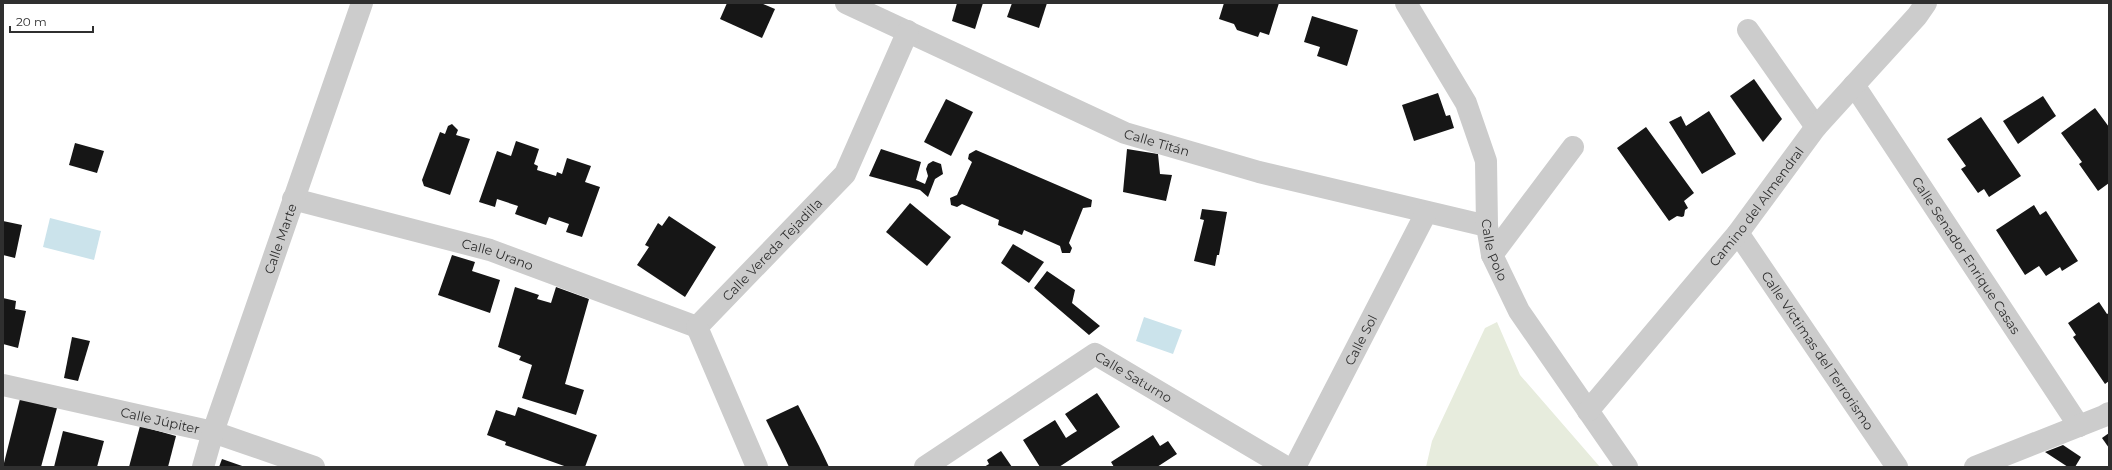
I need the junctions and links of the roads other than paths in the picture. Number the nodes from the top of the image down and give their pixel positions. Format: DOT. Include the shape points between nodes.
graph roads {
  1 [pos="846,3"];
  2 [pos="361,7"];
  3 [pos="1917,7"];
  4 [pos="1408,8"];
  5 [pos="1748,30"];
  6 [pos="908,31"];
  7 [pos="1854,85"];
  8 [pos="1816,127"];
  9 [pos="1573,147"];
  10 [pos="293,199"];
  11 [pos="1426,213"];
  12 [pos="1487,226"];
  13 [pos="1738,233"];
  14 [pos="1492,256"];
  15 [pos="697,327"];
  16 [pos="3,385"];
  17 [pos="1588,411"];
  18 [pos="2109,413"];
  19 [pos="2079,426"];
  20 [pos="213,432"];
  21 [pos="203,467"];
  22 [pos="314,467"];
  23 [pos="757,467"];
  24 [pos="925,467"];
  25 [pos="1286,467"];
  26 [pos="1295,467"];
  27 [pos="1627,467"];
  28 [pos="1897,467"];
  29 [pos="1975,467"];
  1 -- 6 [label="street, Calle Titán"];
  2 -- 10 [label="street, Calle Marte"];
  3 -- 7 [label="street, Camino del Almendral"];
  4 -- 12 [label="street, Calle Polo" via="1466,103 1486,161"];
  5 -- 8 [label="street"];
  6 -- 11 [label="street, Calle Titán" via="1125,132 1259,172"];
  6 -- 15 [label="street, Calle Vereda Tejadilla" via="845,174"];
  7 -- 8 [label="street, Camino del Almendral"];
  7 -- 19 [label="street, Calle Senador Enrique Casas"];
  8 -- 13 [label="street, Camino del Almendral"];
  9 -- 14 [label="street"];
  10 -- 15 [label="street, Calle Urano" via="490,250"];
  10 -- 20 [label="street, Calle Marte"];
  11 -- 12 [label="street, Calle Titán"];
  11 -- 26 [label="street, Calle Sol"];
  12 -- 14 [label="street, Calle Polo"];
  13 -- 17 [label="street, Camino del Almendral"];
  13 -- 28 [label="street, Calle Víctimas del Terrorismo"];
  14 -- 17 [label="street, Calle Polo" via="1519,311"];
  15 -- 23 [label="street"];
  16 -- 20 [label="street, Calle Júpiter"];
  17 -- 27 [label="street, Calle Polo"];
  18 -- 19 [label="street"];
  19 -- 29 [label="street"];
  20 -- 21 [label="street, Calle Marte"];
  20 -- 22 [label="street, Calle Júpiter"];
  24 -- 25 [label="street, Calle Saturno" via="1095,354"];
}
